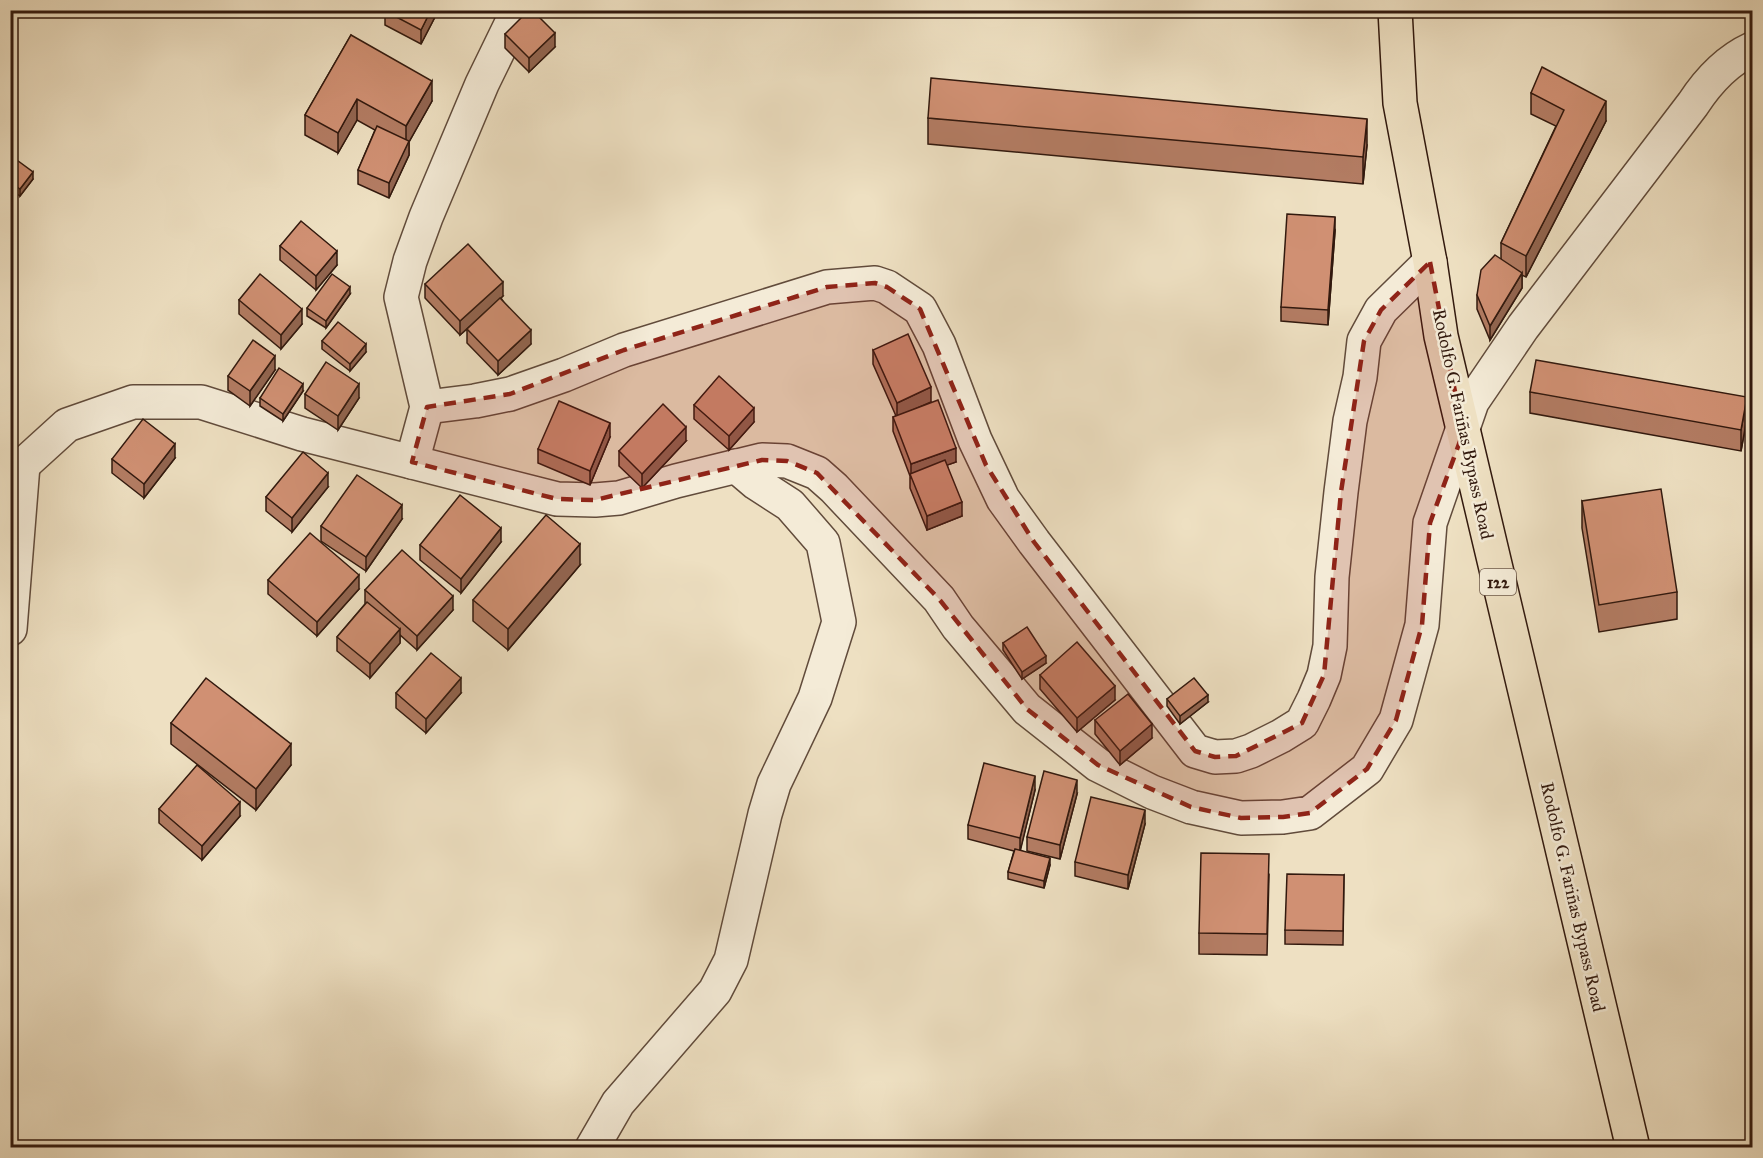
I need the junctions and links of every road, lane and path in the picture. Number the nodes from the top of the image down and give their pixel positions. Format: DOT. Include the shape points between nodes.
graph roads {
  1 [pos="518,10"];
  2 [pos="1395,10"];
  3 [pos="1752,49"];
  4 [pos="1430,262"];
  5 [pos="427,406"];
  6 [pos="1463,434"];
  7 [pos="412,462"];
  8 [pos="736,466"];
  9 [pos="17,477"];
  10 [pos="10,629"];
  11 [pos="592,1148"];
  12 [pos="1633,1148"];
  1 -- 5 [label="street" via="482,84 410,261 402,297"];
  2 -- 4 [label="main road, Rodolfo G. Fariñas Bypass Road / 122" via="1400,103"];
  3 -- 6 [label="street" via="1707,82 1523,327 1472,402"];
  4 -- 5 [label="street" via="1382,310 1364,341 1341,492 1330,646 1324,675 1302,723 1236,756 1215,757 1195,751 1034,542 1003,499 986,465 939,345 920,309 887,287 875,283 827,287 624,350 510,394"];
  4 -- 6 [label="main road, Rodolfo G. Fariñas Bypass Road / 122" via="1441,336"];
  5 -- 7 [label="street"];
  6 -- 8 [label="street" via="1430,523 1422,625 1396,720 1366,769 1310,813 1284,817 1241,818 1191,807 1098,765 1027,709 939,599 817,473 787,461 762,460"];
  6 -- 12 [label="main road, Rodolfo G. Fariñas Bypass Road / 122"];
  7 -- 8 [label="street" via="557,499 595,500 619,498"];
  7 -- 9 [label="street" via="302,434 201,402 133,402 67,425"];
  8 -- 11 [label="street" via="790,505 823,543 839,622 815,698 774,784 724,975 716,991 618,1103"];
  9 -- 10 [label="street"];
}
